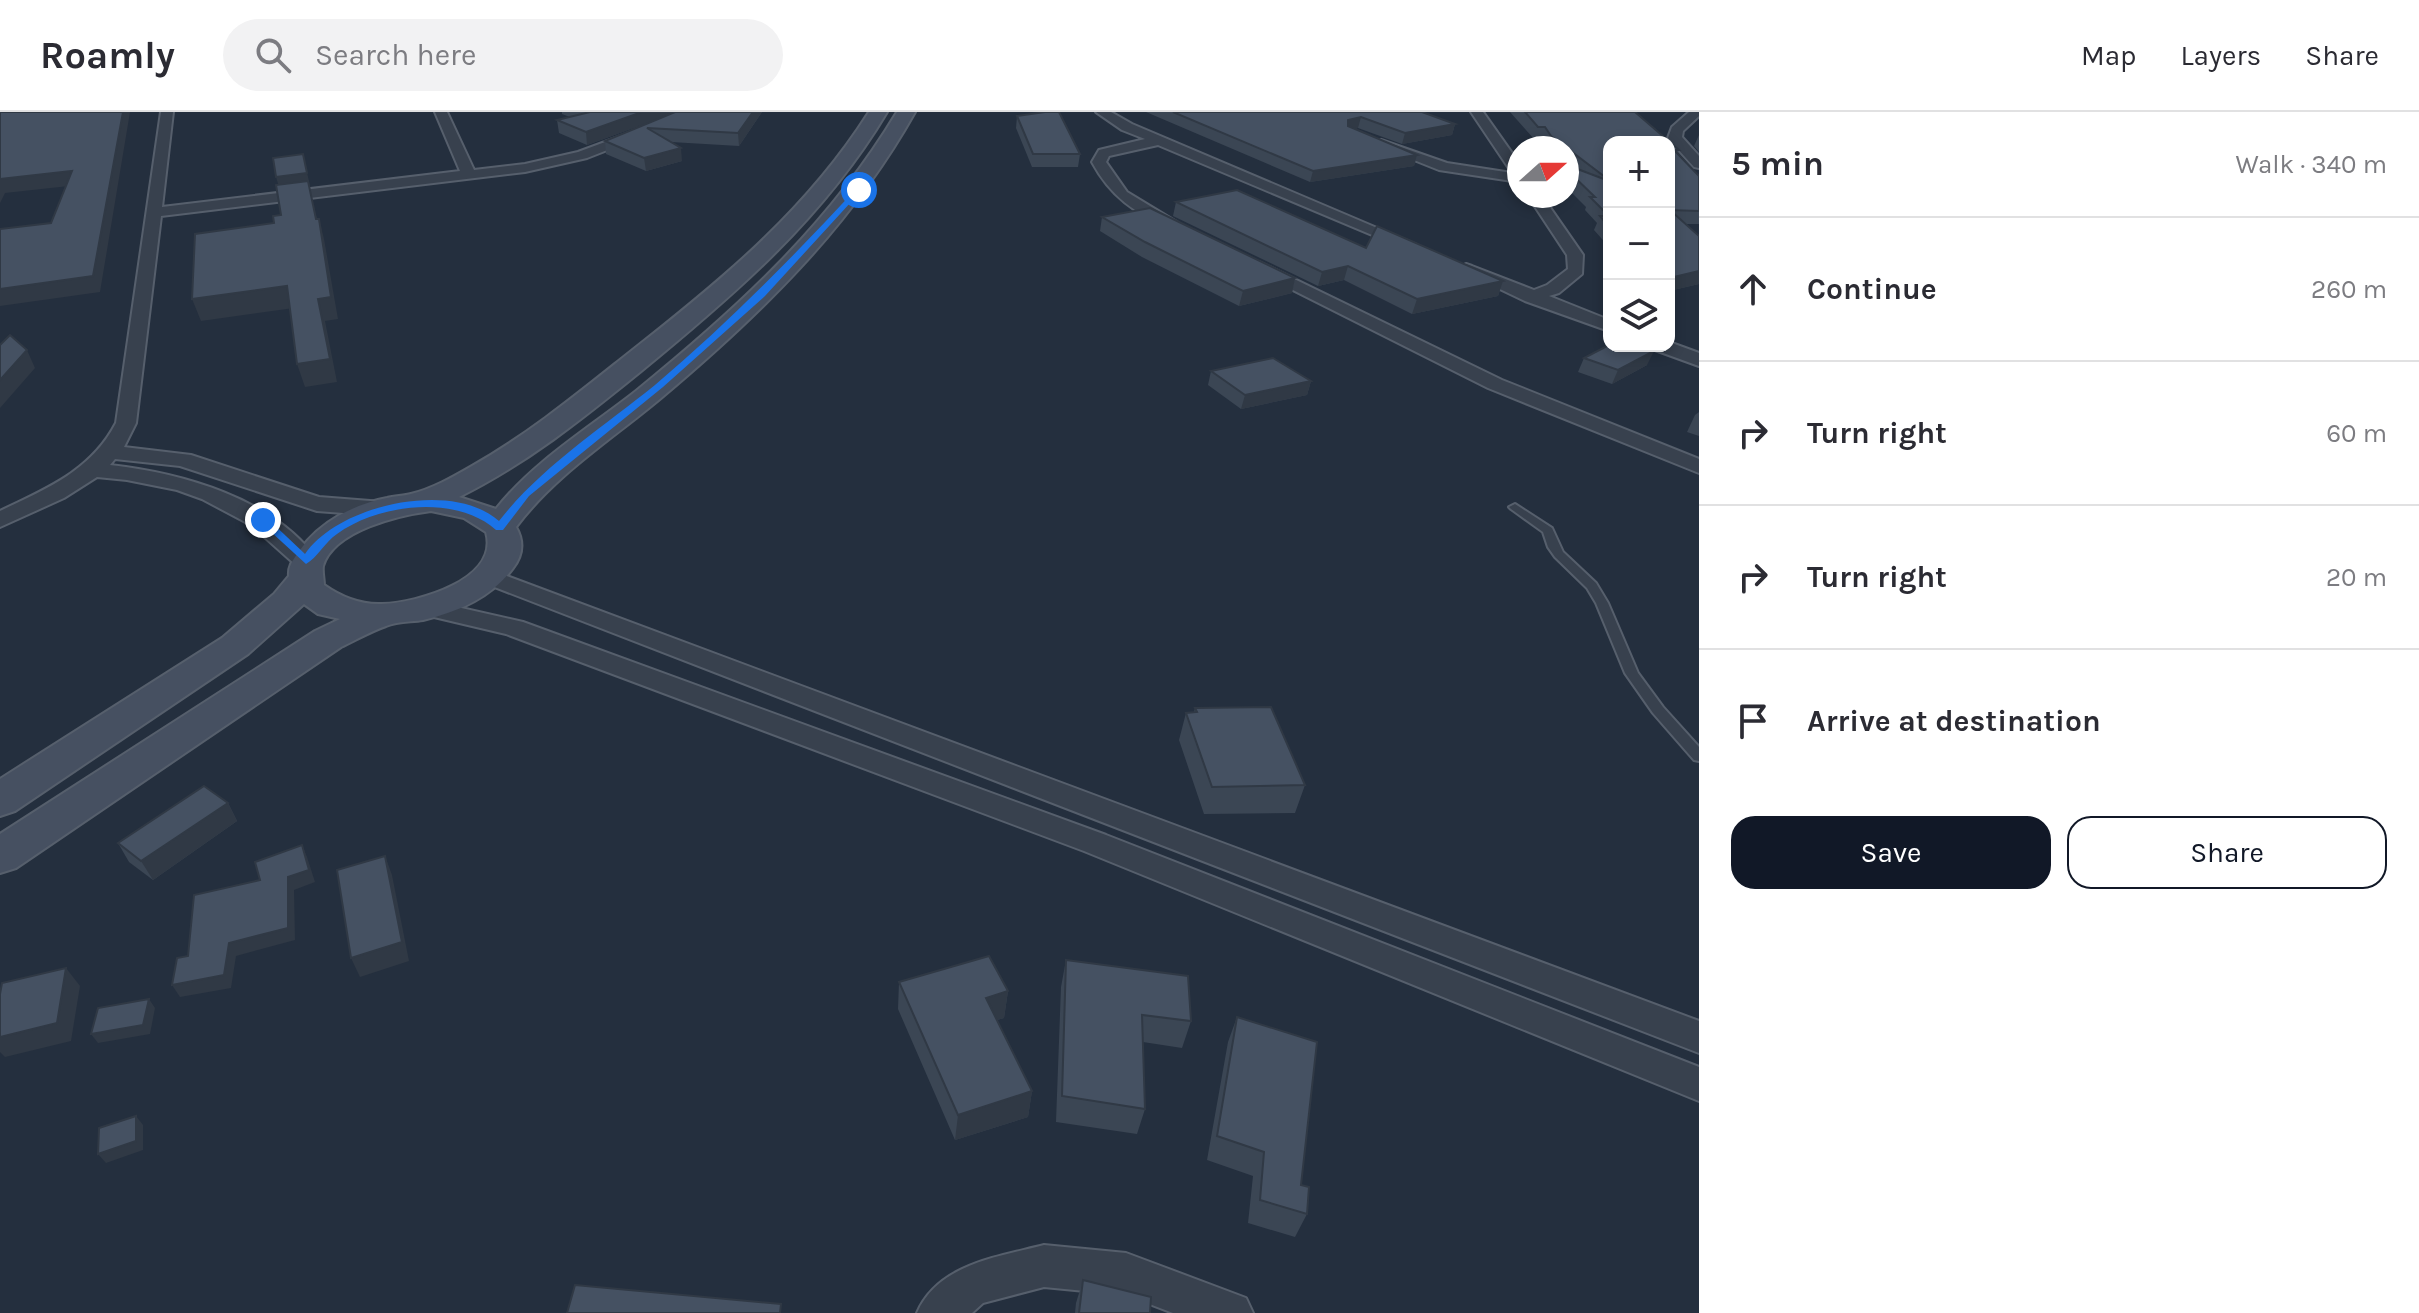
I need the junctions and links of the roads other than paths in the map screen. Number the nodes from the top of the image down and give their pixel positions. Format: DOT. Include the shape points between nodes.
graph roads {
  1 [pos="167,112"];
  2 [pos="441,112"];
  3 [pos="698,112"];
  4 [pos="878,112"];
  5 [pos="906,112"];
  6 [pos="1102,112"];
  7 [pos="1477,112"];
  8 [pos="1696,112"];
  9 [pos="1365,139"];
  10 [pos="1160,140"];
  11 [pos="1684,150"];
  12 [pos="1699,151"];
  13 [pos="1507,157"];
  14 [pos="1699,164"];
  15 [pos="1507,174"];
  16 [pos="469,175"];
  17 [pos="1543,208"];
  18 [pos="154,212"];
  19 [pos="1194,235"];
  20 [pos="1237,257"];
  21 [pos="1531,297"];
  22 [pos="1603,324"];
  23 [pos="1675,351"];
  24 [pos="1699,360"];
  25 [pos="113,452"];
  26 [pos="1699,467"];
  27 [pos="95,470"];
  28 [pos="399,506"];
  29 [pos="1515,507"];
  30 [pos="0,520"];
  31 [pos="499,527"];
  32 [pos="305,570"];
  33 [pos="488,576"];
  34 [pos="426,608"];
  35 [pos="382,615"];
  36 [pos="1699,756"];
  37 [pos="0,800"];
  38 [pos="0,856"];
  39 [pos="1699,1037"];
  40 [pos="1699,1084"];
  41 [pos="939,1313"];
  42 [pos="1231,1313"];
  1 -- 18 [label="street"];
  2 -- 16 [label="street"];
  3 -- 16 [label="street" via="582,155"];
  4 -- 28 [label="main road" via="793,223 674,331 524,447 465,484"];
  5 -- 31 [label="main road" via="859,190 762,294 525,494"];
  6 -- 10 [label="street"];
  7 -- 13 [label="street"];
  8 -- 11 [label="street" via="1677,130 1675,138"];
  9 -- 15 [label="street" via="1444,167"];
  10 -- 19 [label="street" via="1104,153 1099,162 1123,200"];
  10 -- 21 [label="street"];
  11 -- 12 [label="street"];
  11 -- 14 [label="street"];
  16 -- 18 [label="street"];
  17 -- 21 [label="street" via="1575,255 1576,270 1553,289"];
  18 -- 25 [label="street" via="126,423"];
  20 -- 26 [label="street" via="1495,384"];
  21 -- 22 [label="street"];
  23 -- 24 [label="street"];
  25 -- 27 [label="street"];
  25 -- 28 [label="street" via="183,460 317,504"];
  27 -- 30 [label="street"];
  27 -- 32 [label="street" via="174,481 219,497 263,520"];
  28 -- 31 [label="main road" via="466,507"];
  28 -- 32 [label="main road" via="334,530 317,545"];
  29 -- 36 [label="lane" via="1548,530 1550,546 1591,586 1648,698"];
  31 -- 33 [label="main road" via="505,548"];
  32 -- 35 [label="main road" via="309,592 321,602 348,612"];
  32 -- 37 [label="main road" via="287,602 235,646"];
  33 -- 34 [label="main road" via="466,593"];
  33 -- 39 [label="street"];
  34 -- 35 [label="main road"];
  34 -- 40 [label="street" via="514,628 1080,838"];
  35 -- 38 [label="main road" via="295,658"];
  41 -- 42 [label="street" via="972,1285 1044,1266 1126,1274"];
}
